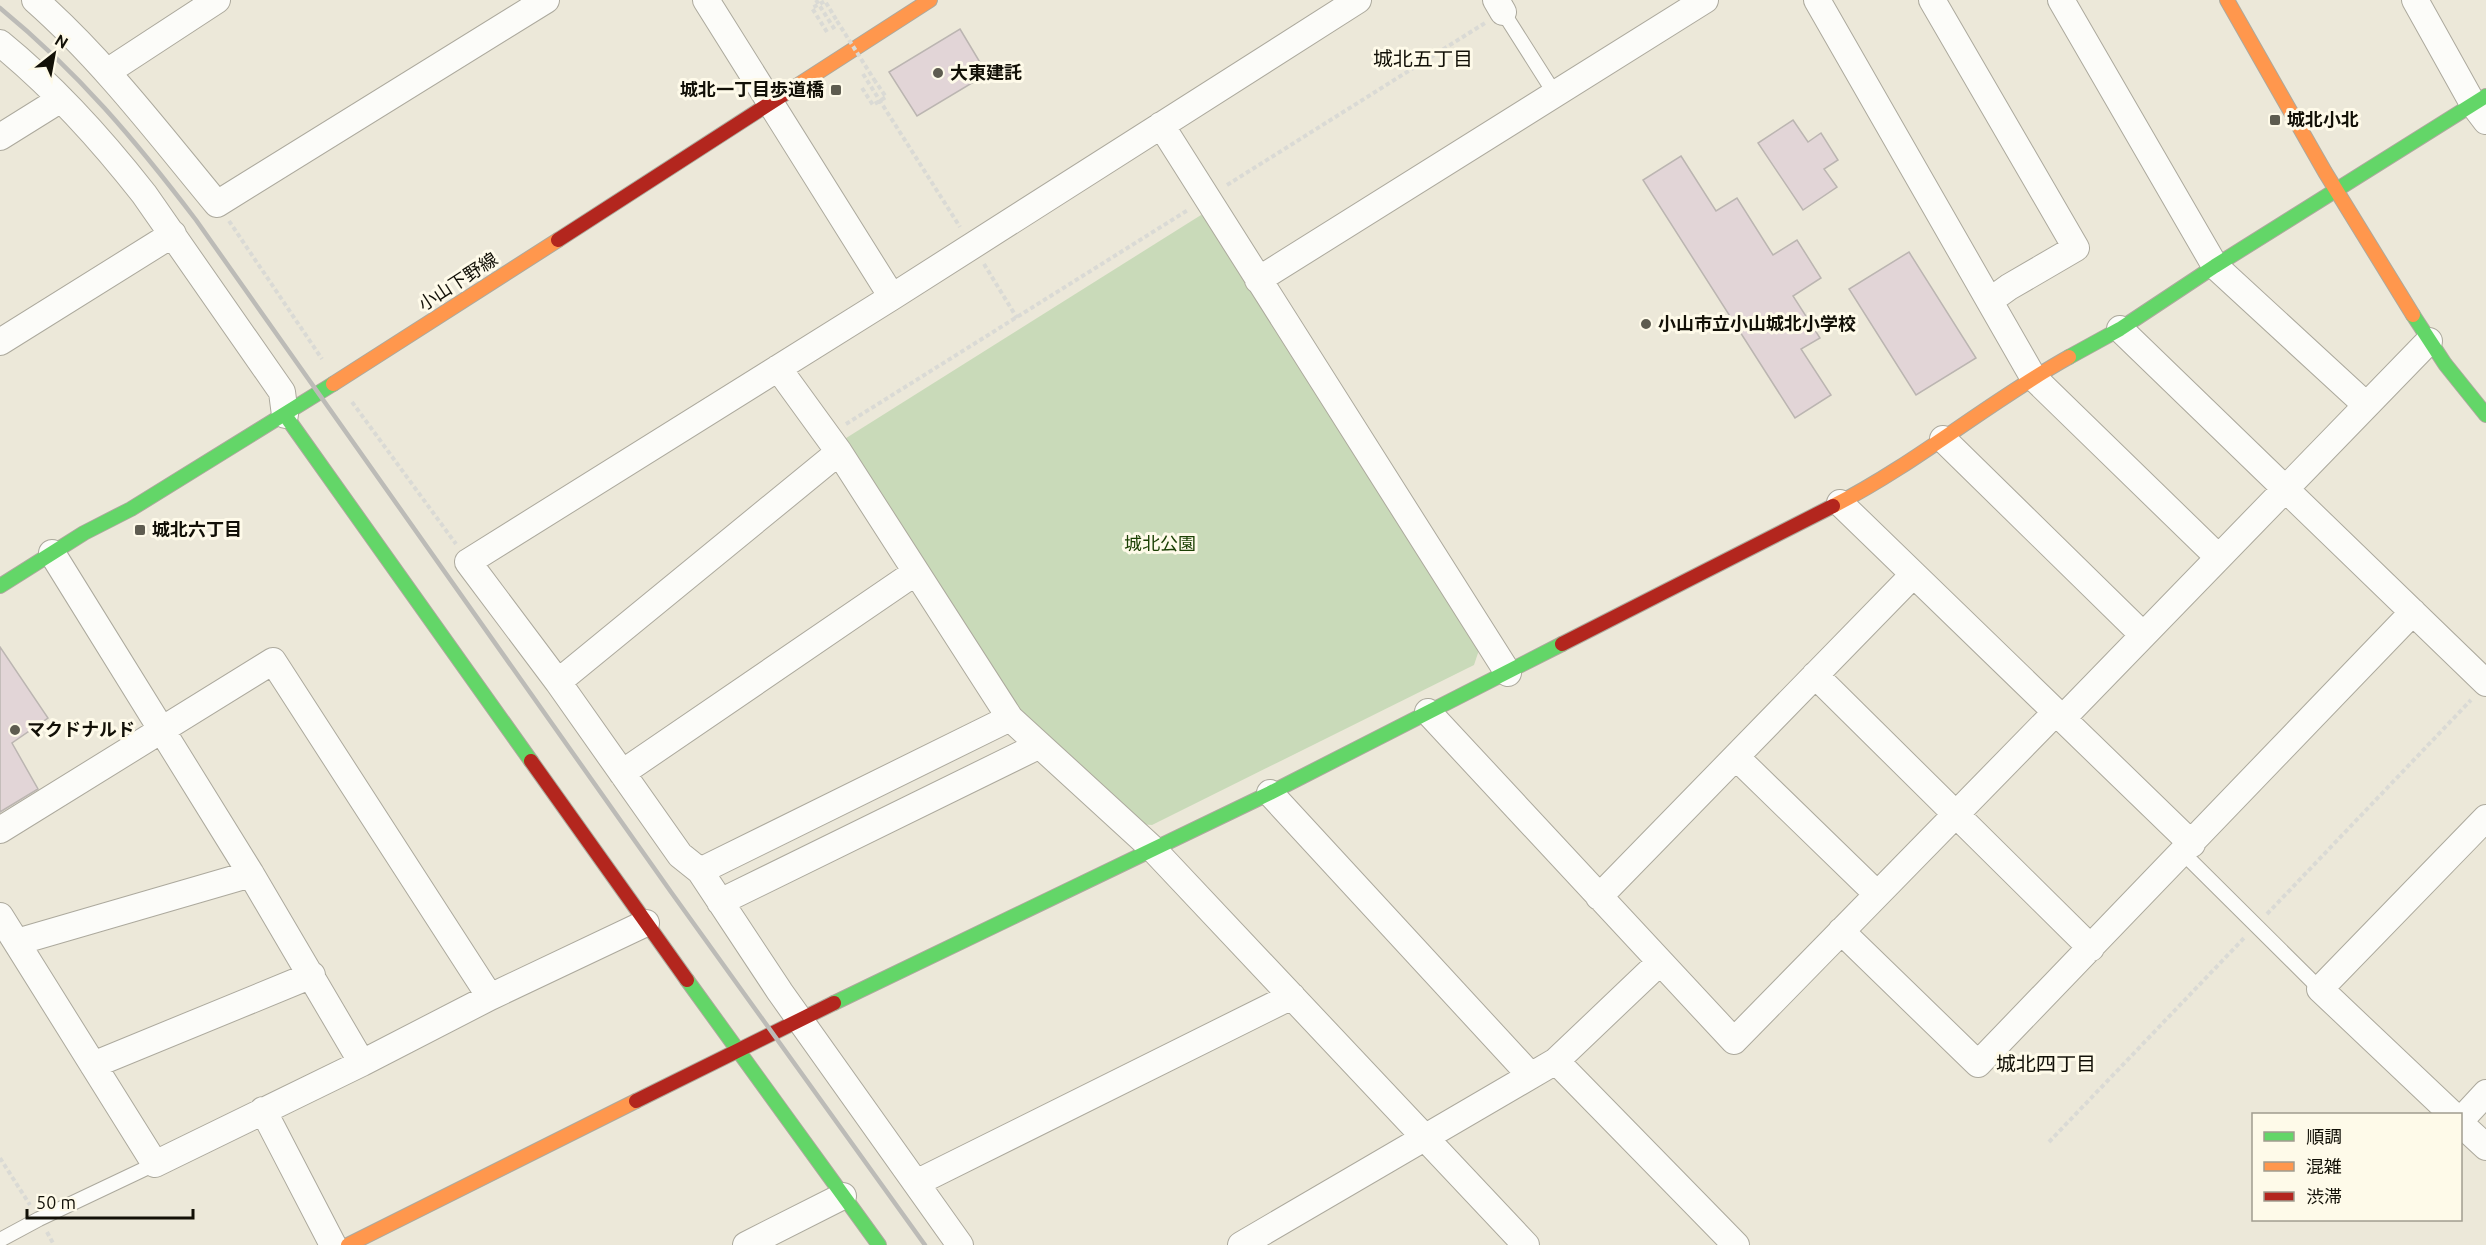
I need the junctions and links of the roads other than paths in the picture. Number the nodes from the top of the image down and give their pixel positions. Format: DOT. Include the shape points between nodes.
graph roads {
  1 [pos="34,0"];
  2 [pos="217,0"];
  3 [pos="546,0"];
  4 [pos="706,0"];
  5 [pos="930,0"];
  6 [pos="1358,0"];
  7 [pos="1705,0"];
  8 [pos="1817,0"];
  9 [pos="1932,0"];
  10 [pos="2061,0"];
  11 [pos="2227,0"];
  12 [pos="2415,0"];
  13 [pos="1499,6"];
  14 [pos="0,43"];
  15 [pos="107,72"];
  16 [pos="1555,94"];
  17 [pos="61,99"];
  18 [pos="772,102"];
  19 [pos="2482,107"];
  20 [pos="1161,125"];
  21 [pos="0,137"];
  22 [pos="2334,191"];
  23 [pos="173,234"];
  24 [pos="2215,266"];
  25 [pos="1258,280"];
  26 [pos="892,297"];
  27 [pos="1991,300"];
  28 [pos="2120,328"];
  29 [pos="2429,341"];
  30 [pos="0,342"];
  31 [pos="778,368"];
  32 [pos="2033,377"];
  33 [pos="2366,405"];
  34 [pos="285,415"];
  35 [pos="2486,415"];
  36 [pos="1943,439"];
  37 [pos="833,444"];
  38 [pos="2286,488"];
  39 [pos="1840,503"];
  40 [pos="52,553"];
  41 [pos="2218,557"];
  42 [pos="916,572"];
  43 [pos="1913,575"];
  44 [pos="0,586"];
  45 [pos="2413,612"];
  46 [pos="2143,634"];
  47 [pos="1508,673"];
  48 [pos="1815,675"];
  49 [pos="558,682"];
  50 [pos="2486,682"];
  51 [pos="1428,712"];
  52 [pos="2059,716"];
  53 [pos="1010,718"];
  54 [pos="162,730"];
  55 [pos="1038,746"];
  56 [pos="1736,757"];
  57 [pos="622,773"];
  58 [pos="1270,793"];
  59 [pos="1956,814"];
  60 [pos="2482,829"];
  61 [pos="0,830"];
  62 [pos="1153,849"];
  63 [pos="2187,849"];
  64 [pos="700,871"];
  65 [pos="251,874"];
  66 [pos="1877,894"];
  67 [pos="1599,897"];
  68 [pos="720,902"];
  69 [pos="0,916"];
  70 [pos="646,923"];
  71 [pos="1841,932"];
  72 [pos="17,942"];
  73 [pos="2091,948"];
  74 [pos="1660,962"];
  75 [pos="312,975"];
  76 [pos="2320,989"];
  77 [pos="1292,996"];
  78 [pos="490,997"];
  79 [pos="800,1020"];
  80 [pos="738,1051"];
  81 [pos="1556,1061"];
  82 [pos="362,1063"];
  83 [pos="93,1065"];
  84 [pos="1530,1075"];
  85 [pos="2486,1093"];
  86 [pos="263,1110"];
  87 [pos="2451,1113"];
  88 [pos="2462,1120"];
  89 [pos="2462,1124"];
  90 [pos="1425,1139"];
  91 [pos="2486,1147"];
  92 [pos="155,1164"];
  93 [pos="916,1183"];
  94 [pos="843,1196"];
  95 [pos="0,1240"];
  96 [pos="333,1245"];
  97 [pos="348,1245"];
  98 [pos="746,1245"];
  99 [pos="879,1245"];
  100 [pos="960,1245"];
  101 [pos="1241,1245"];
  102 [pos="1526,1245"];
  103 [pos="1736,1245"];
  1 -- 15 [label="street"];
  2 -- 15 [label="street"];
  3 -- 15 [label="street" via="217,204"];
  4 -- 18 [label="street"];
  5 -- 18 [label="street, 小山下野線"];
  6 -- 20 [label="street"];
  7 -- 16 [label="street"];
  8 -- 27 [label="street"];
  9 -- 27 [label="street" via="2076,248"];
  10 -- 24 [label="street"];
  11 -- 22 [label="street"];
  12 -- 19 [label="street"];
  13 -- 16 [label="lane"];
  14 -- 17 [label="street"];
  16 -- 25 [label="street"];
  17 -- 21 [label="street"];
  17 -- 23 [label="street" via="121,164"];
  18 -- 26 [label="street"];
  18 -- 34 [label="street, 小山下野線"];
  19 -- 22 [label="street"];
  20 -- 25 [label="street"];
  20 -- 26 [label="street"];
  22 -- 24 [label="street"];
  22 -- 29 [label="street"];
  23 -- 30 [label="street"];
  23 -- 34 [label="street" via="282,392"];
  24 -- 28 [label="street"];
  24 -- 33 [label="street"];
  25 -- 47 [label="street"];
  26 -- 31 [label="street"];
  27 -- 32 [label="street"];
  28 -- 32 [label="street"];
  28 -- 38 [label="street"];
  29 -- 33 [label="street"];
  29 -- 35 [label="street"];
  31 -- 37 [label="street"];
  31 -- 49 [label="street" via="468,562"];
  32 -- 36 [label="street"];
  32 -- 41 [label="street"];
  33 -- 38 [label="street"];
  34 -- 40 [label="street, 小山下野線"];
  34 -- 70 [label="street"];
  36 -- 39 [label="street"];
  36 -- 46 [label="street"];
  37 -- 42 [label="street"];
  37 -- 49 [label="street"];
  38 -- 41 [label="street"];
  38 -- 45 [label="street"];
  39 -- 43 [label="street"];
  39 -- 47 [label="street"];
  40 -- 44 [label="street, 小山下野線"];
  40 -- 54 [label="street"];
  41 -- 46 [label="street"];
  42 -- 53 [label="street"];
  42 -- 57 [label="street"];
  43 -- 48 [label="street"];
  43 -- 52 [label="street"];
  45 -- 50 [label="street"];
  45 -- 63 [label="street"];
  46 -- 52 [label="street"];
  47 -- 51 [label="street"];
  48 -- 56 [label="street"];
  48 -- 59 [label="street"];
  49 -- 57 [label="street"];
  51 -- 58 [label="street"];
  51 -- 67 [label="street"];
  52 -- 59 [label="street"];
  52 -- 63 [label="street"];
  53 -- 55 [label="street"];
  53 -- 64 [label="street"];
  54 -- 61 [label="street"];
  54 -- 65 [label="street"];
  54 -- 78 [label="street" via="273,661"];
  55 -- 62 [label="street"];
  55 -- 68 [label="street"];
  56 -- 66 [label="street"];
  56 -- 67 [label="street"];
  57 -- 64 [label="street" via="680,855"];
  58 -- 62 [label="street"];
  58 -- 84 [label="street"];
  59 -- 66 [label="street"];
  59 -- 73 [label="street"];
  60 -- 76 [label="street"];
  62 -- 77 [label="street"];
  62 -- 79 [label="street"];
  63 -- 73 [label="street"];
  63 -- 76 [label="lane"];
  64 -- 68 [label="street"];
  65 -- 72 [label="street"];
  65 -- 75 [label="street"];
  66 -- 71 [label="street"];
  67 -- 74 [label="street"];
  68 -- 79 [label="street"];
  69 -- 72 [label="street"];
  70 -- 78 [label="street"];
  70 -- 80 [label="street"];
  71 -- 73 [label="street" via="1978,1064"];
  71 -- 74 [label="street" via="1734,1041"];
  72 -- 83 [label="street"];
  74 -- 81 [label="street"];
  75 -- 82 [label="street"];
  75 -- 83 [label="street"];
  76 -- 87 [label="street"];
  77 -- 90 [label="street"];
  77 -- 93 [label="street"];
  78 -- 82 [label="street"];
  79 -- 80 [label="street"];
  79 -- 93 [label="street"];
  80 -- 94 [label="street"];
  80 -- 97 [label="street"];
  81 -- 84 [label="street"];
  81 -- 103 [label="street"];
  82 -- 86 [label="street"];
  83 -- 92 [label="street"];
  84 -- 90 [label="street"];
  85 -- 88 [label="street"];
  86 -- 92 [label="street"];
  86 -- 96 [label="street"];
  89 -- 91 [label="street"];
  90 -- 101 [label="street"];
  90 -- 102 [label="street"];
  92 -- 95 [label="lane"];
  93 -- 100 [label="street"];
  94 -- 98 [label="street"];
  94 -- 99 [label="street"];
}
